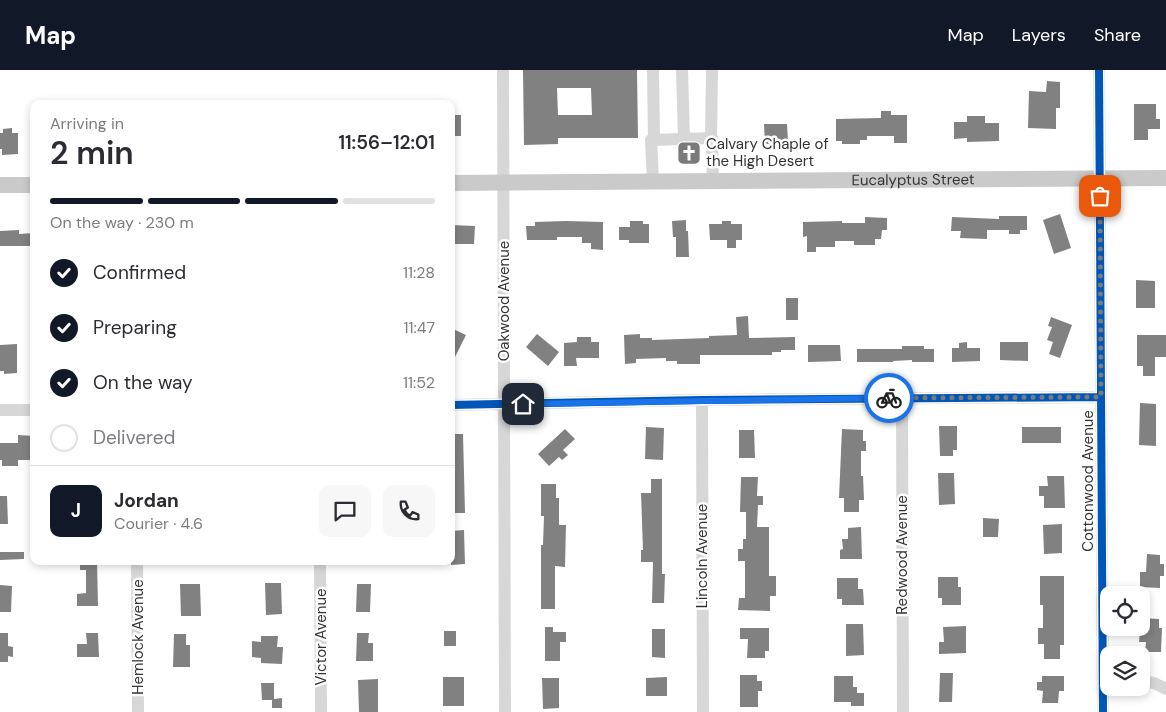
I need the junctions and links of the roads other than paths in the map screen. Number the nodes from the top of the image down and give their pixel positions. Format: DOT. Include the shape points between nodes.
graph roads {
  1 [pos="503,70"];
  2 [pos="653,70"];
  3 [pos="682,70"];
  4 [pos="712,70"];
  5 [pos="1099,70"];
  6 [pos="684,139"];
  7 [pos="711,139"];
  8 [pos="654,140"];
  9 [pos="1100,178"];
  10 [pos="1166,178"];
  11 [pos="653,181"];
  12 [pos="713,181"];
  13 [pos="455,182"];
  14 [pos="505,182"];
  15 [pos="30,185"];
  16 [pos="0,186"];
  17 [pos="1101,397"];
  18 [pos="902,398"];
  19 [pos="702,400"];
  20 [pos="503,404"];
  21 [pos="455,405"];
  22 [pos="0,410"];
  23 [pos="30,410"];
  24 [pos="137,565"];
  25 [pos="320,565"];
  26 [pos="1105,646"];
  27 [pos="1150,682"];
  28 [pos="1166,689"];
  29 [pos="1104,696"];
  30 [pos="138,712"];
  31 [pos="321,712"];
  32 [pos="505,712"];
  33 [pos="703,712"];
  34 [pos="903,712"];
  35 [pos="1103,712"];
  1 -- 14 [label="street, Oakwood Avenue"];
  2 -- 8 [label="street"];
  3 -- 6 [label="street"];
  4 -- 7 [label="street"];
  5 -- 9 [label="street, Cottonwood Avenue"];
  6 -- 7 [label="street"];
  6 -- 8 [label="street"];
  7 -- 12 [label="street"];
  8 -- 11 [label="street" via="651,140"];
  9 -- 10 [label="main road, Eucalyptus Street"];
  9 -- 12 [label="main road, Eucalyptus Street"];
  9 -- 17 [label="street, Cottonwood Avenue"];
  11 -- 12 [label="main road, Eucalyptus Street"];
  11 -- 14 [label="main road, Eucalyptus Street"];
  13 -- 14 [label="main road, Eucalyptus Street"];
  14 -- 20 [label="street, Oakwood Avenue"];
  15 -- 16 [label="main road"];
  17 -- 18 [label="street"];
  17 -- 26 [label="street, Cottonwood Avenue"];
  18 -- 19 [label="street"];
  18 -- 34 [label="street, Redwood Avenue"];
  19 -- 20 [label="street"];
  19 -- 33 [label="street, Lincoln Avenue"];
  20 -- 21 [label="street"];
  20 -- 32 [label="street, Oakwood Avenue"];
  22 -- 23 [label="street"];
  24 -- 30 [label="street, Hemlock Avenue"];
  25 -- 31 [label="street, Victor Avenue"];
  27 -- 28 [label="street"];
  29 -- 35 [label="street, Cottonwood Avenue"];
}
